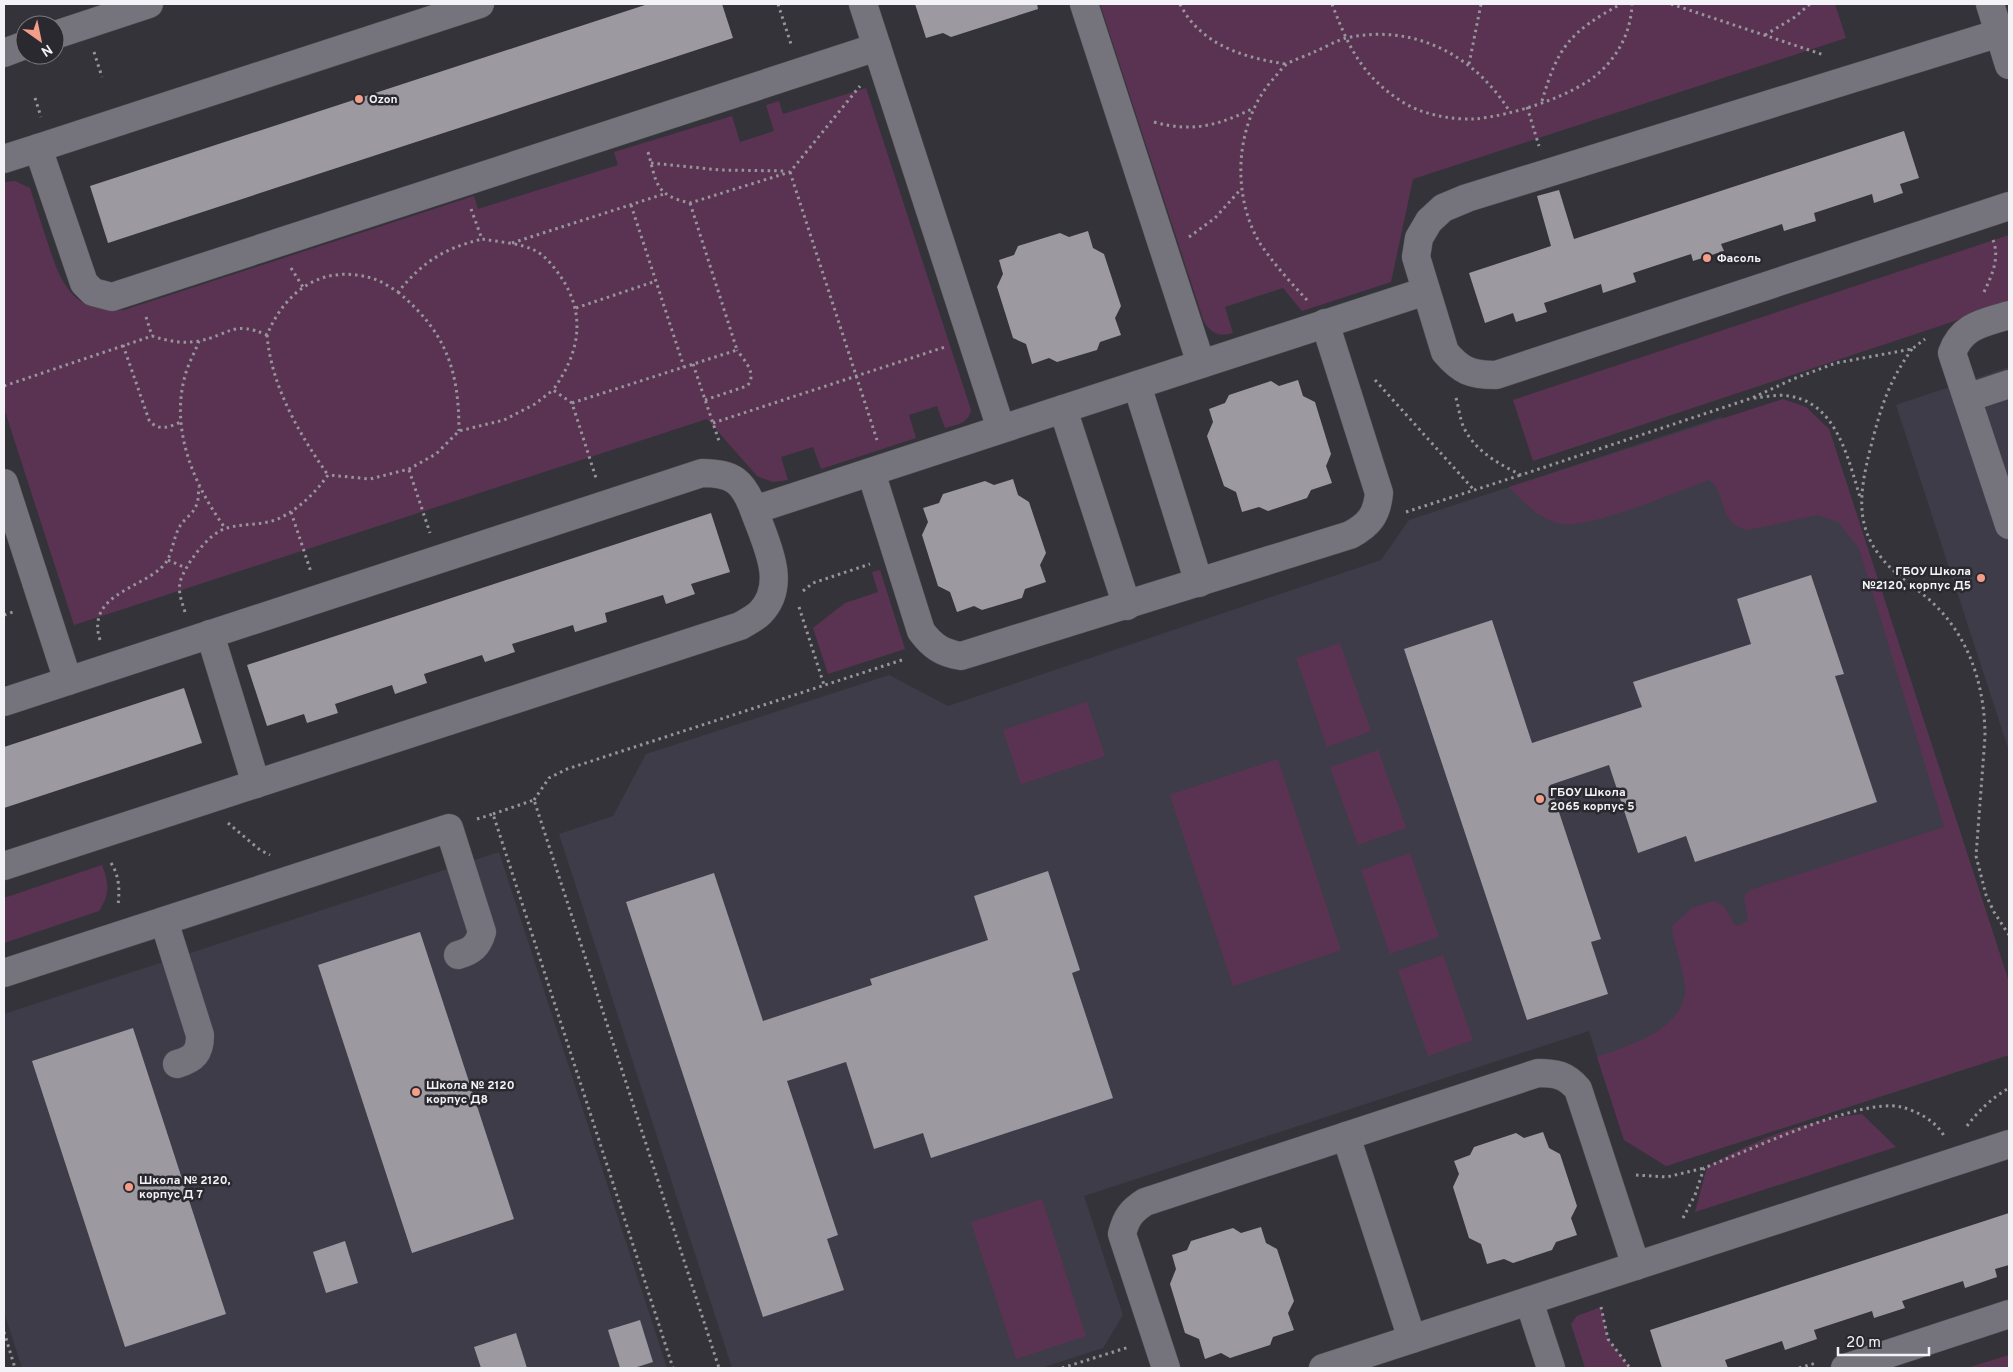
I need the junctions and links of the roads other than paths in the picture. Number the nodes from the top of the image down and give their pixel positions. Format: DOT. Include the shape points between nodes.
graph roads {
  1 [pos="149,4"];
  2 [pos="480,4"];
  3 [pos="863,4"];
  4 [pos="1084,4"];
  5 [pos="1990,4"];
  6 [pos="65,32"];
  7 [pos="2004,32"];
  8 [pos="879,54"];
  9 [pos="2009,66"];
  10 [pos="38,148"];
  11 [pos="4,159"];
  12 [pos="1997,210"];
  13 [pos="1426,291"];
  14 [pos="2009,315"];
  15 [pos="1327,323"];
  16 [pos="1201,364"];
  17 [pos="2009,384"];
  18 [pos="1137,385"];
  19 [pos="1967,398"];
  20 [pos="1063,409"];
  21 [pos="1001,429"];
  22 [pos="878,469"];
  23 [pos="4,483"];
  24 [pos="754,510"];
  25 [pos="2009,525"];
  26 [pos="1199,583"];
  27 [pos="1127,606"];
  28 [pos="210,634"];
  29 [pos="68,680"];
  30 [pos="4,702"];
  31 [pos="256,784"];
  32 [pos="4,866"];
  33 [pos="164,922"];
  34 [pos="458,955"];
  35 [pos="4,973"];
  36 [pos="177,1064"];
  37 [pos="1346,1136"];
  38 [pos="2009,1144"];
  39 [pos="1636,1266"];
  40 [pos="1529,1301"];
  41 [pos="2009,1314"];
  42 [pos="1412,1340"];
  43 [pos="1166,1368"];
  44 [pos="1323,1368"];
  45 [pos="1550,1368"];
  46 [pos="1845,1368"];
  1 -- 6 [label="street"];
  2 -- 10 [label="street"];
  3 -- 8 [label="street"];
  4 -- 16 [label="street"];
  5 -- 7 [label="street"];
  7 -- 9 [label="street"];
  7 -- 13 [label="street" via="1443,208 1429,221 1419,238 1416,257"];
  8 -- 10 [label="street" via="800,72 112,297 93,292 82,278"];
  8 -- 21 [label="street"];
  10 -- 11 [label="street"];
  12 -- 13 [label="street" via="1496,375 1477,375 1455,364 1445,352"];
  13 -- 15 [label="street"];
  14 -- 19 [label="street" via="1971,328 1956,342 1952,353"];
  15 -- 16 [label="street"];
  15 -- 26 [label="street" via="1378,493 1377,507 1368,525 1350,535"];
  16 -- 18 [label="street"];
  17 -- 19 [label="street"];
  18 -- 20 [label="street"];
  18 -- 26 [label="street"];
  19 -- 25 [label="street"];
  20 -- 21 [label="street"];
  20 -- 27 [label="street"];
  21 -- 22 [label="street"];
  22 -- 24 [label="street"];
  22 -- 27 [label="street" via="897,556 921,631 936,648 961,656 979,653"];
  23 -- 29 [label="street"];
  24 -- 28 [label="street" via="747,491 740,484 719,473 702,473"];
  24 -- 31 [label="street" via="775,576 773,591 760,614 740,626"];
  26 -- 27 [label="street"];
  28 -- 29 [label="street"];
  28 -- 31 [label="street"];
  29 -- 30 [label="street"];
  31 -- 32 [label="street"];
  33 -- 34 [label="street" via="450,828 482,932 479,943 470,952"];
  33 -- 35 [label="street"];
  33 -- 36 [label="street" via="200,1035 197,1054 191,1060"];
  37 -- 39 [label="street" via="1538,1073 1559,1074 1572,1081 1578,1089"];
  37 -- 42 [label="street"];
  37 -- 43 [label="street" via="1145,1202 1131,1211 1122,1234"];
  38 -- 39 [label="street"];
  39 -- 40 [label="street"];
  40 -- 42 [label="street"];
  40 -- 45 [label="street"];
  41 -- 46 [label="street"];
  42 -- 44 [label="street"];
}
